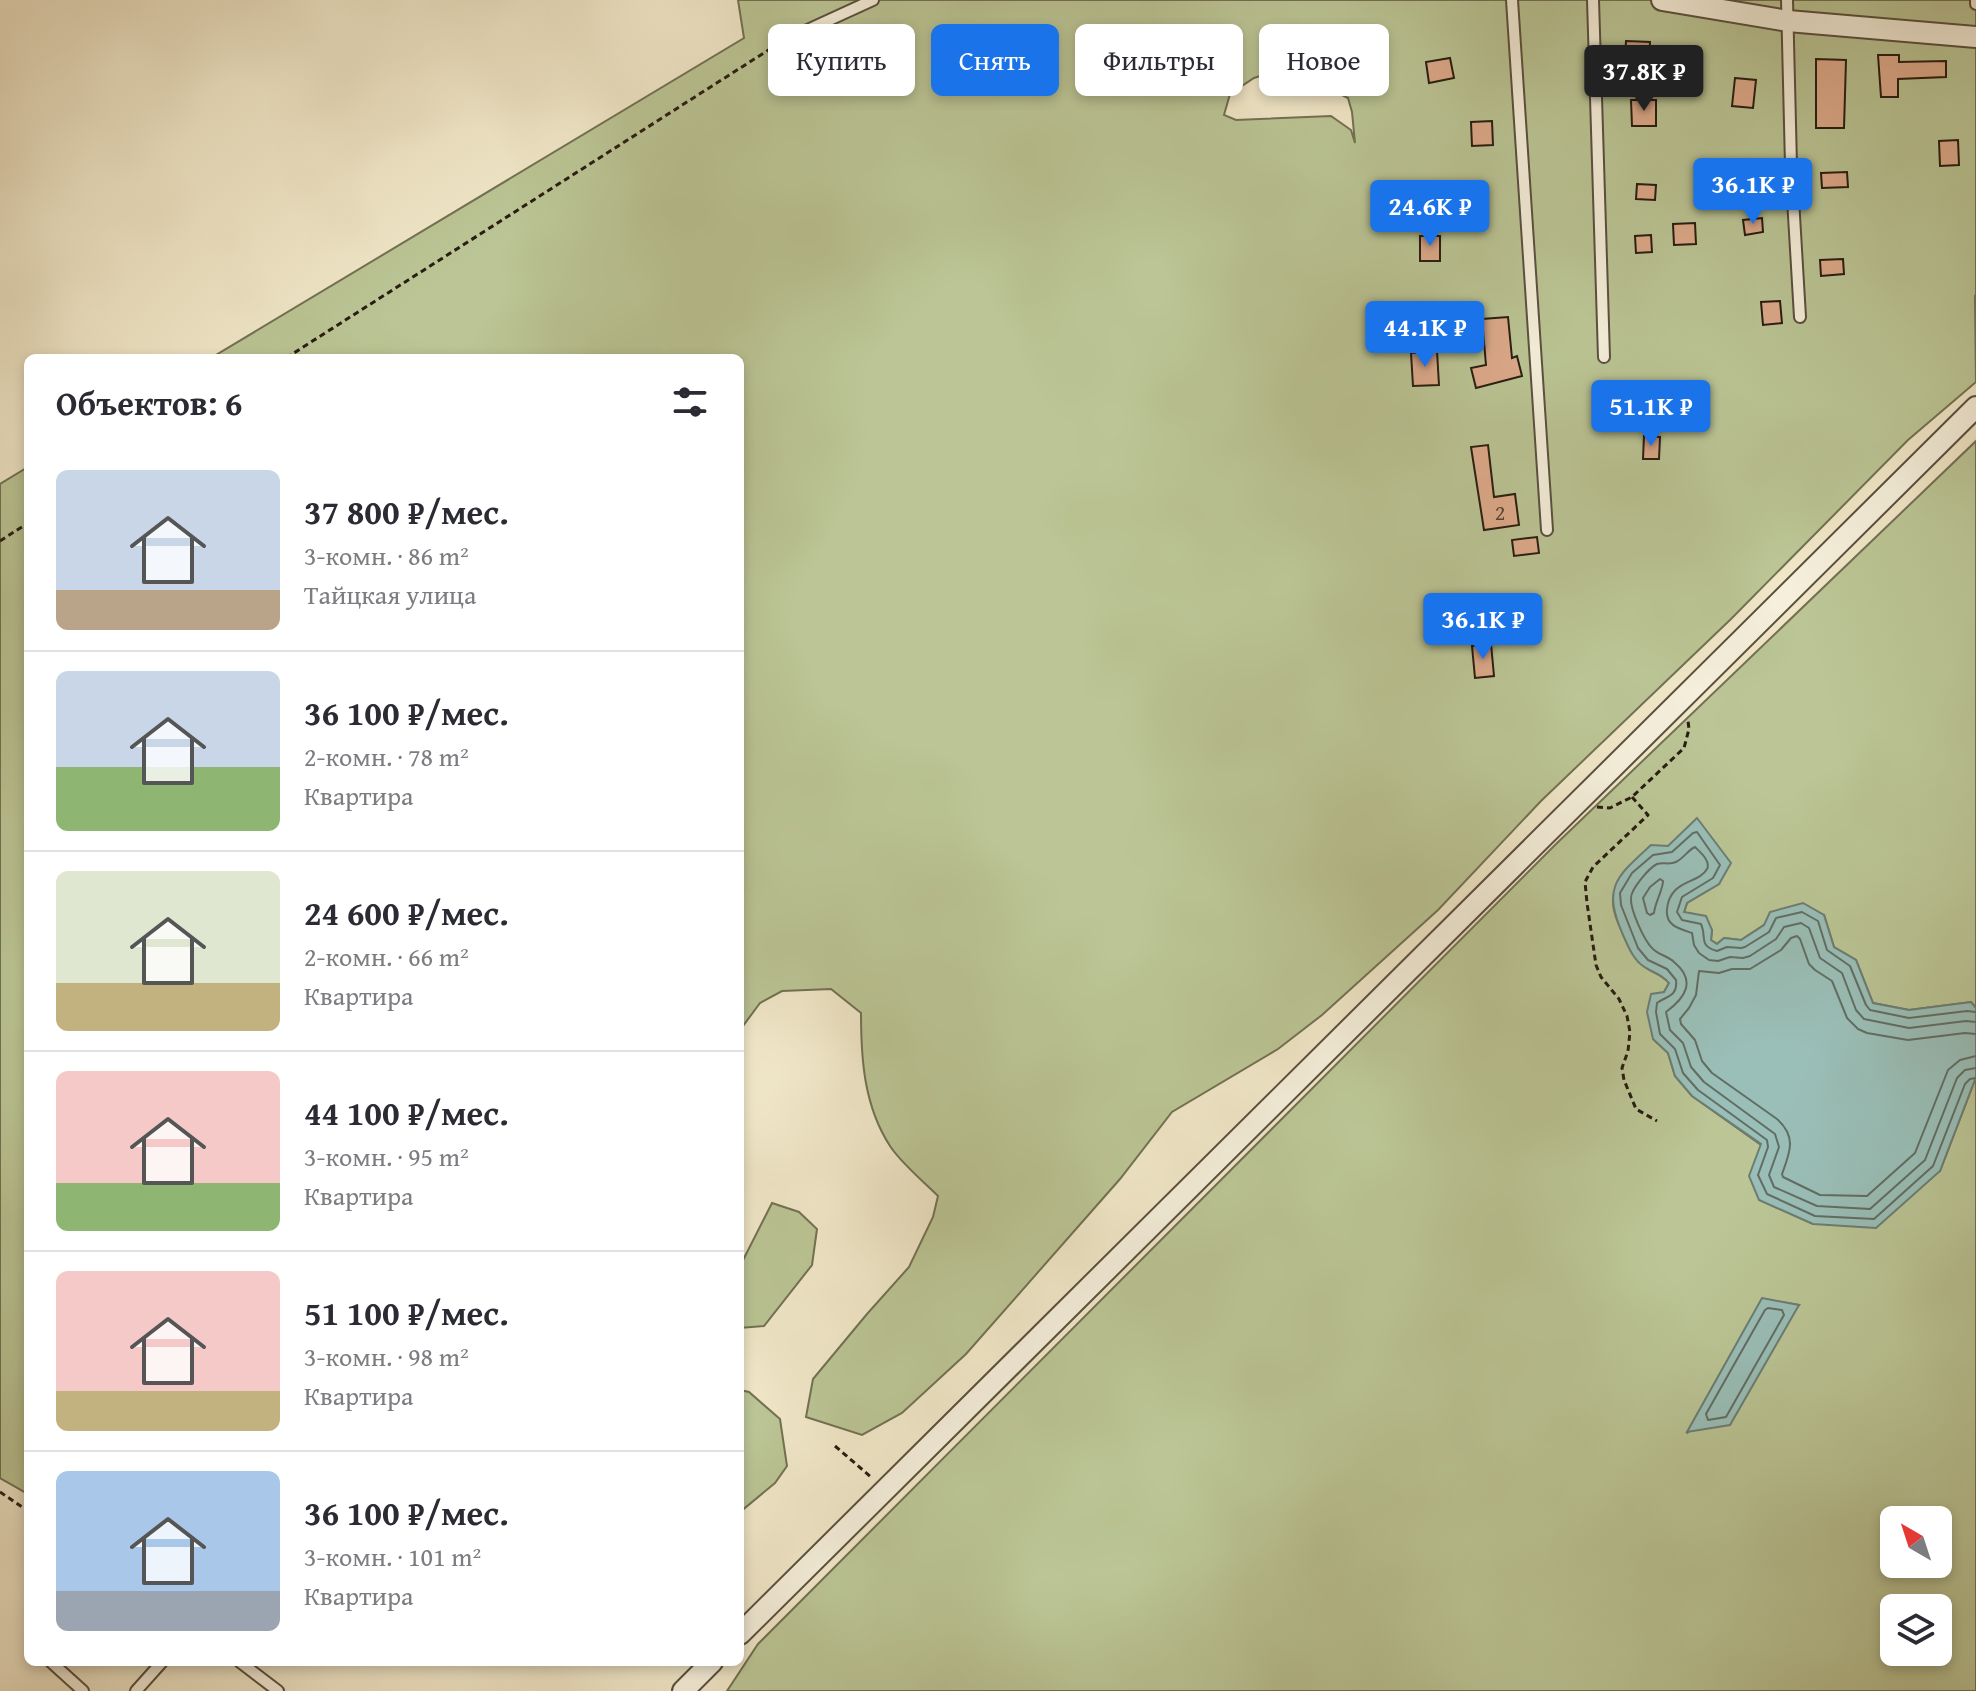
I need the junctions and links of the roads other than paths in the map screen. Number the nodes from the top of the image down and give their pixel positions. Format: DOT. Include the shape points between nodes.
graph roads {
  1 [pos="873,0"];
  2 [pos="1512,0"];
  3 [pos="1593,0"];
  4 [pos="1662,0"];
  5 [pos="1787,10"];
  6 [pos="821,24"];
  7 [pos="1976,37"];
  8 [pos="1800,317"];
  9 [pos="1604,357"];
  10 [pos="1976,407"];
  11 [pos="1547,530"];
  12 [pos="744,1630"];
  13 [pos="55,1666"];
  14 [pos="158,1666"];
  15 [pos="245,1666"];
  16 [pos="708,1666"];
  17 [pos="83,1691"];
  18 [pos="136,1691"];
  19 [pos="278,1691"];
  20 [pos="683,1691"];
  1 -- 6 [label="lane"];
  2 -- 11 [label="lane"];
  3 -- 9 [label="lane"];
  4 -- 5 [label="street"];
  5 -- 7 [label="street"];
  5 -- 8 [label="lane"];
  10 -- 12 [label="street"];
  13 -- 17 [label="lane"];
  14 -- 18 [label="lane"];
  15 -- 19 [label="lane"];
  16 -- 20 [label="street"];
}
